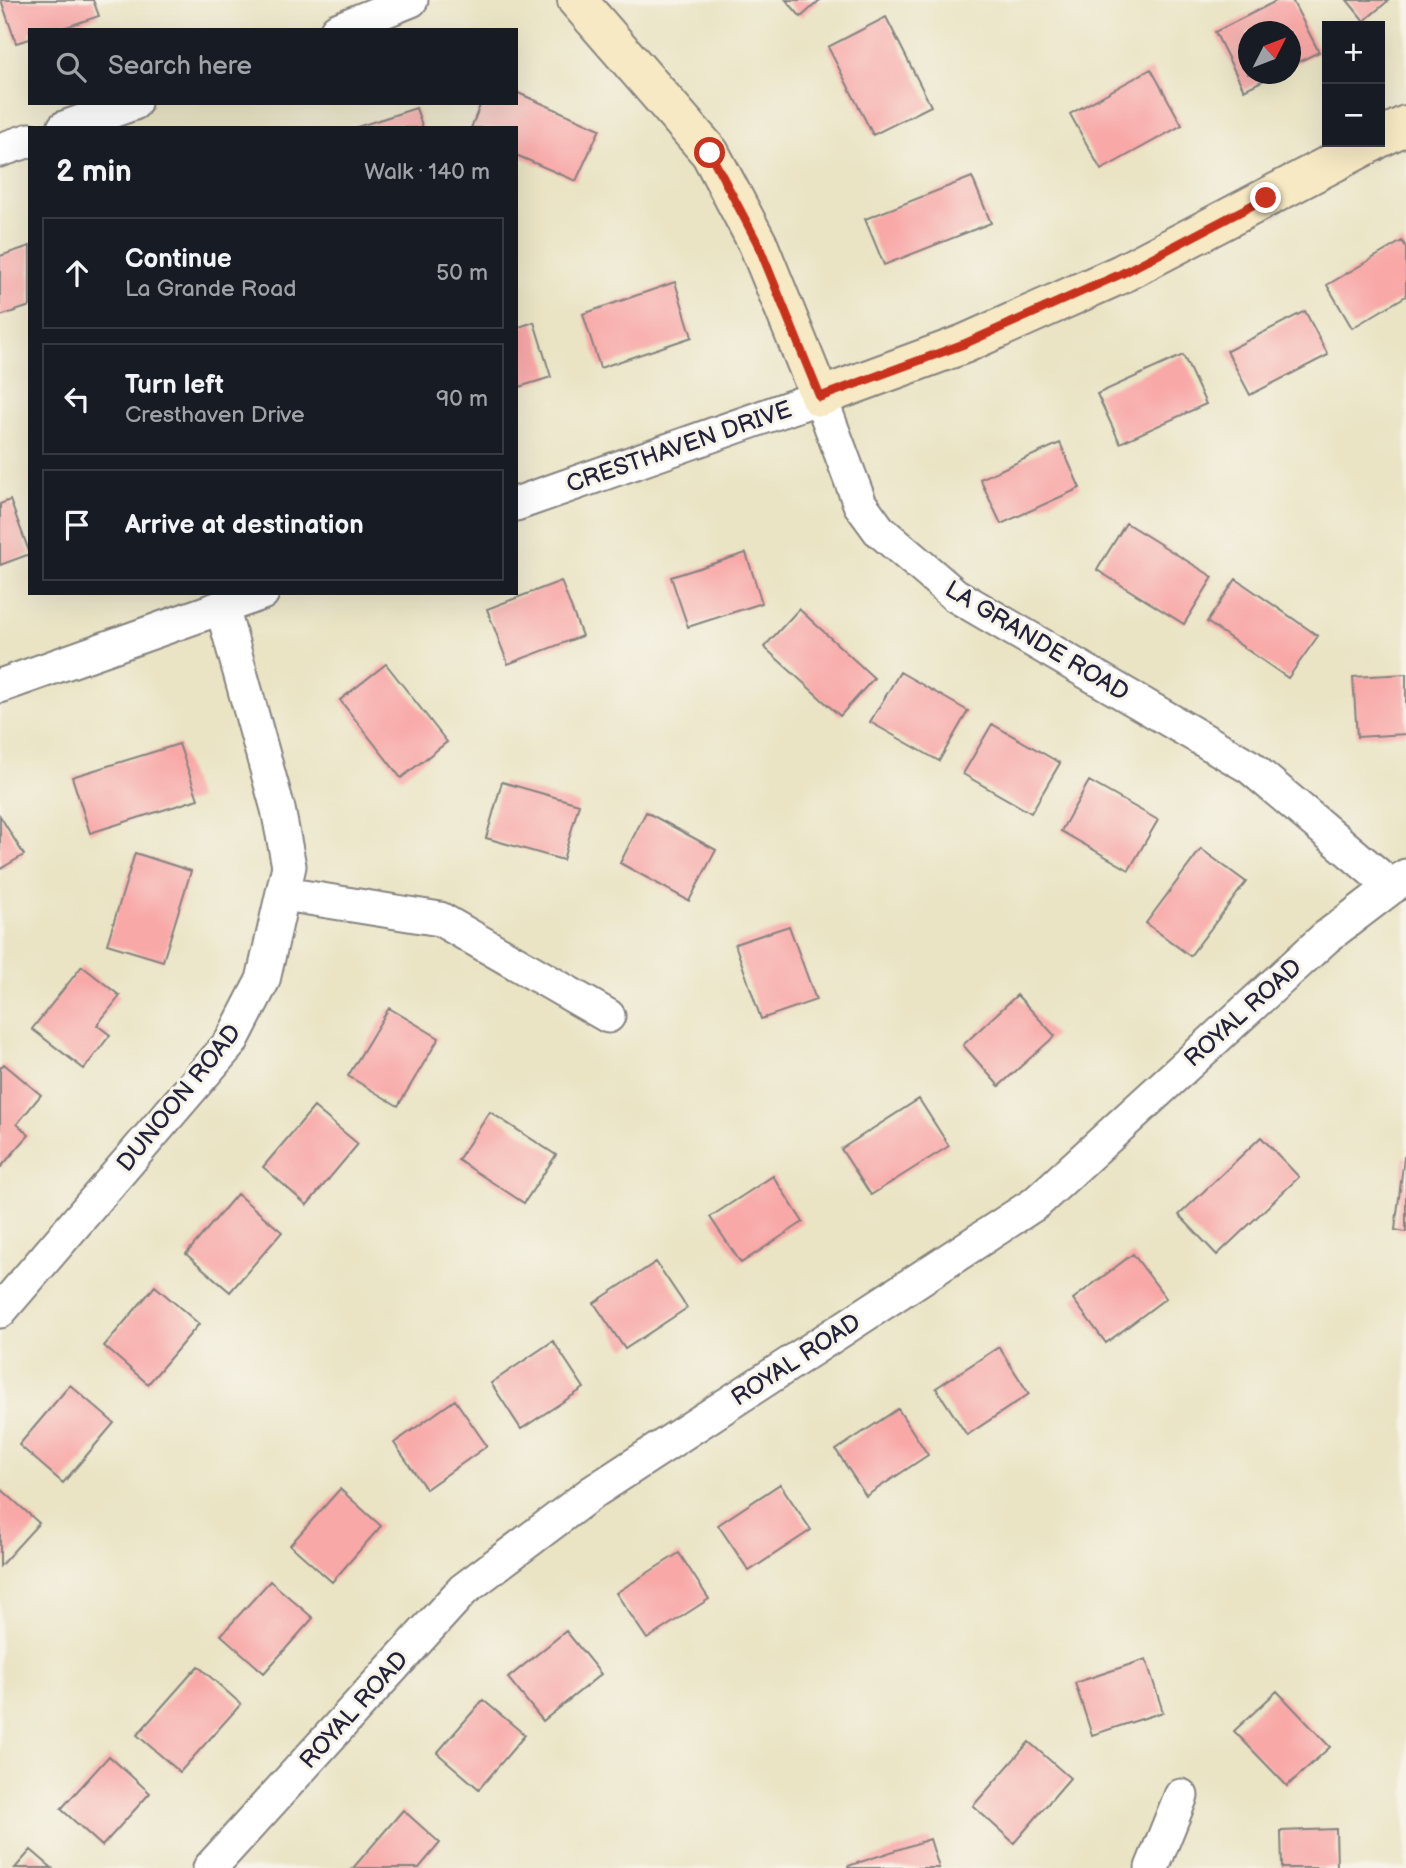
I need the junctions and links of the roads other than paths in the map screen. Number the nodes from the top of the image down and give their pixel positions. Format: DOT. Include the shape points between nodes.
graph roads {
  1 [pos="411,0"];
  2 [pos="577,0"];
  3 [pos="342,28"];
  4 [pos="128,105"];
  5 [pos="1406,125"];
  6 [pos="70,126"];
  7 [pos="1385,136"];
  8 [pos="28,141"];
  9 [pos="1363,147"];
  10 [pos="0,150"];
  11 [pos="820,397"];
  12 [pos="518,503"];
  13 [pos="256,595"];
  14 [pos="222,607"];
  15 [pos="0,686"];
  16 [pos="1399,881"];
  17 [pos="284,894"];
  18 [pos="608,1016"];
  19 [pos="0,1311"];
  20 [pos="1181,1796"];
  21 [pos="210,1868"];
  22 [pos="1152,1868"];
  1 -- 3 [label="street"];
  2 -- 11 [label="street, LA GRANDE ROAD" via="710,153 758,244"];
  4 -- 6 [label="street"];
  5 -- 7 [label="street"];
  8 -- 10 [label="street"];
  9 -- 11 [label="street, CRESTHAVEN DRIVE" via="1121,274 964,344"];
  11 -- 12 [label="street, CRESTHAVEN DRIVE"];
  11 -- 16 [label="street, LA GRANDE ROAD" via="860,504 879,530 955,595 1250,767"];
  13 -- 14 [label="street"];
  14 -- 15 [label="street"];
  14 -- 17 [label="street, DUNOON ROAD" via="278,809 289,866"];
  16 -- 21 [label="street, ROYAL ROAD" via="1325,938 1036,1203 593,1492 463,1590"];
  17 -- 18 [label="street" via="440,919"];
  17 -- 19 [label="street, DUNOON ROAD" via="263,980 231,1042"];
  20 -- 22 [label="street"];
}
